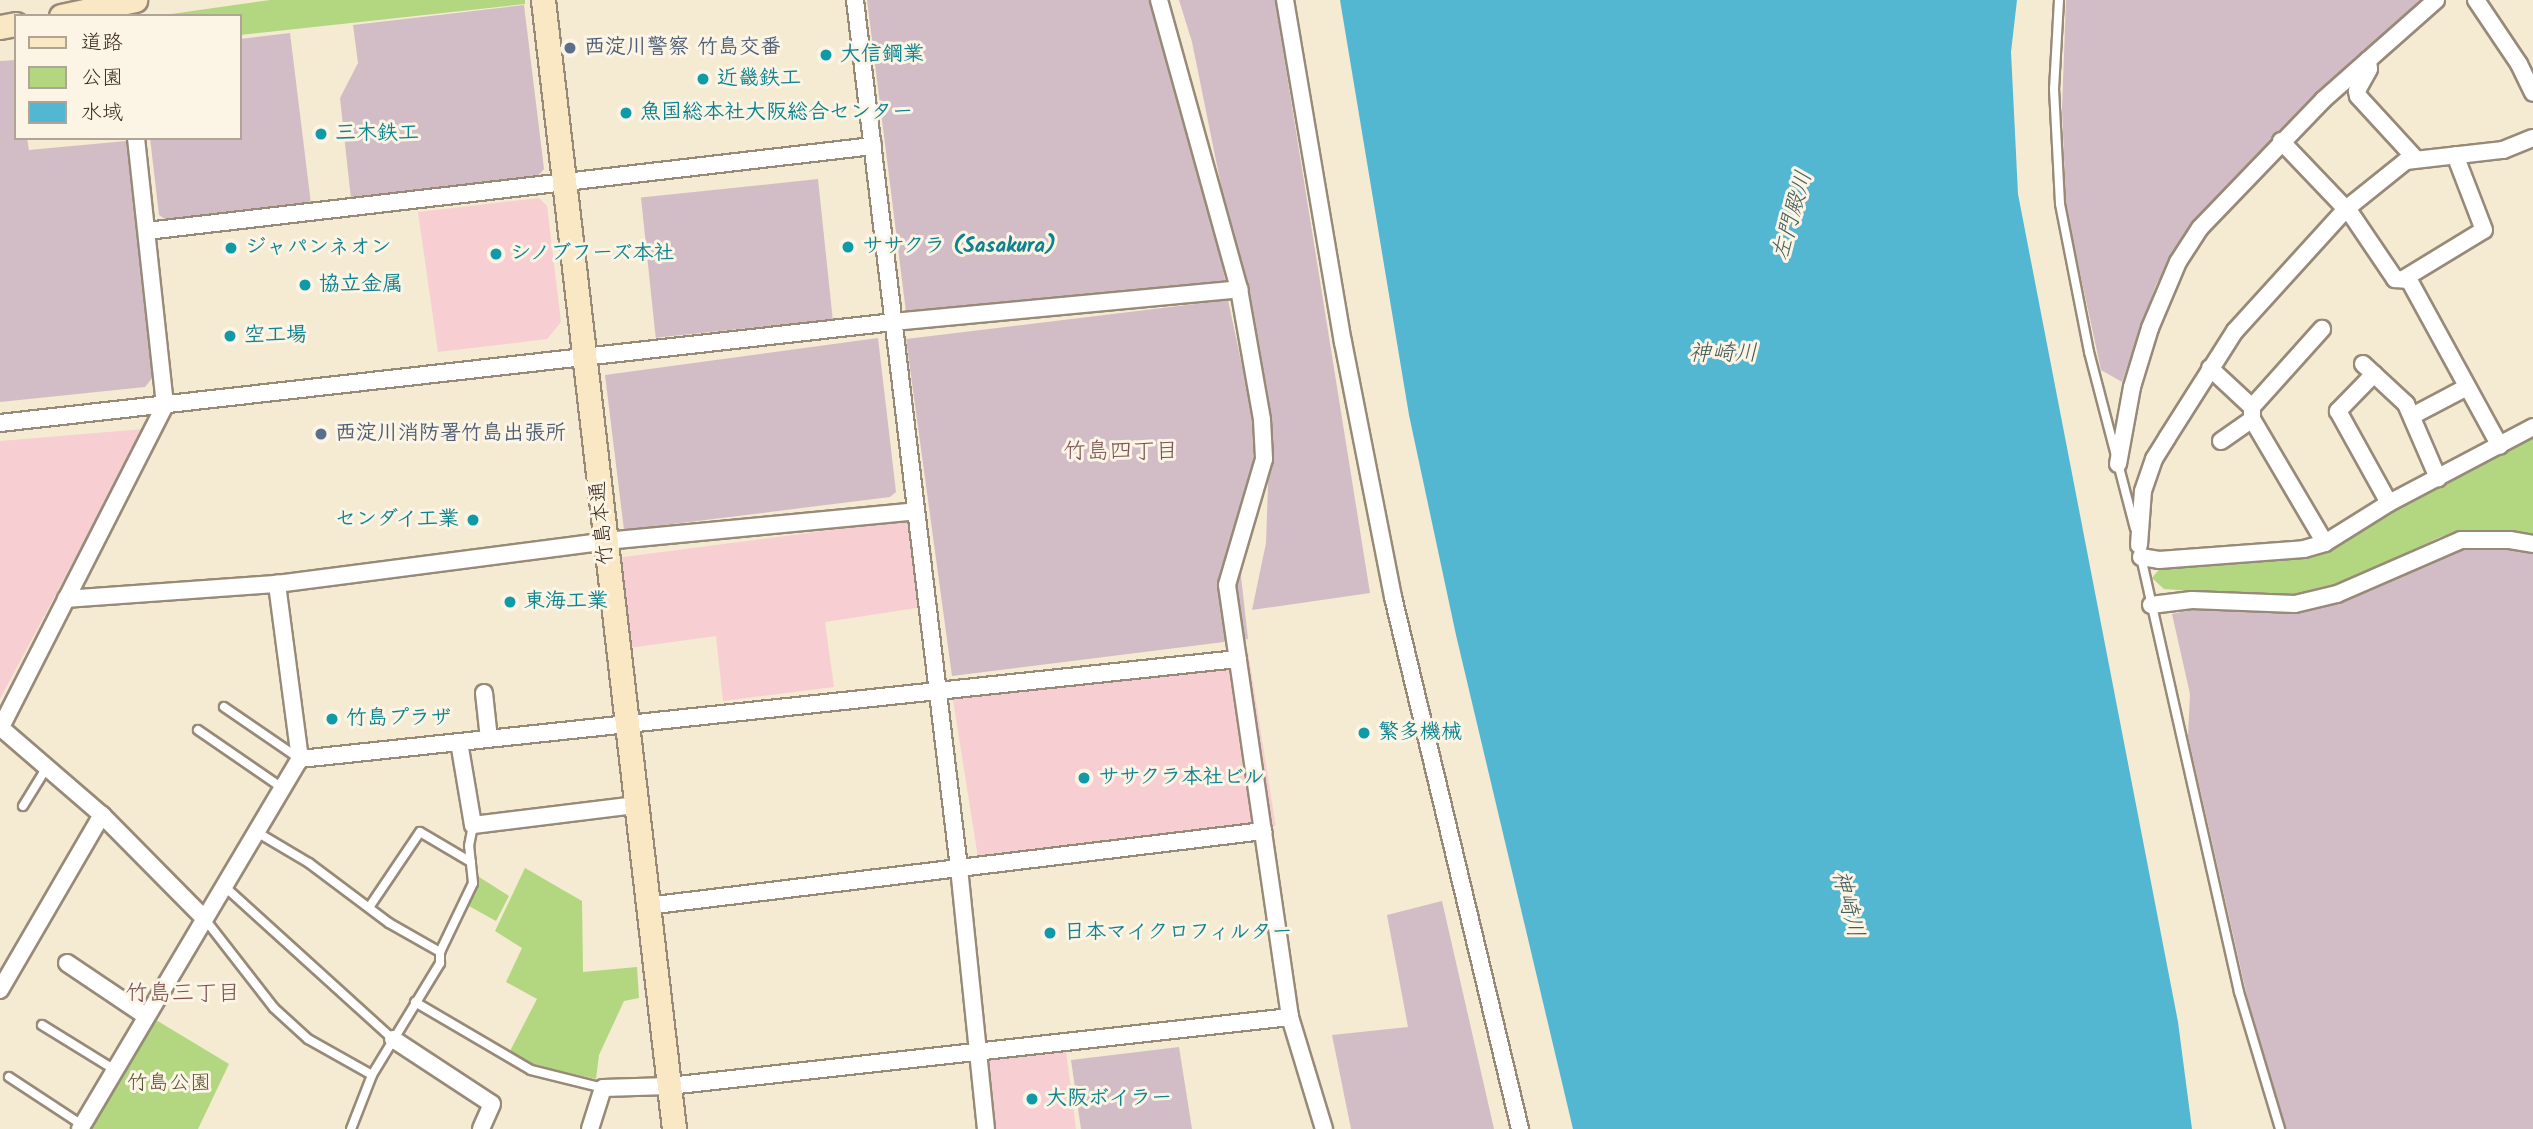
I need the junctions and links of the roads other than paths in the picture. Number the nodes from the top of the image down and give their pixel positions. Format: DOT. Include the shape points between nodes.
graph roads {
  1 [pos="542,0"];
  2 [pos="855,0"];
  3 [pos="1159,0"];
  4 [pos="1285,0"];
  5 [pos="2059,0"];
  6 [pos="2436,0"];
  7 [pos="2476,0"];
  8 [pos="123,5"];
  9 [pos="72,14"];
  10 [pos="2367,60"];
  11 [pos="2533,93"];
  12 [pos="2533,138"];
  13 [pos="135,140"];
  14 [pos="2281,141"];
  15 [pos="873,146"];
  16 [pos="2455,155"];
  17 [pos="2415,158"];
  18 [pos="564,184"];
  19 [pos="2347,208"];
  20 [pos="147,231"];
  21 [pos="2405,278"];
  22 [pos="1239,289"];
  23 [pos="893,322"];
  24 [pos="2322,329"];
  25 [pos="584,356"];
  26 [pos="2210,368"];
  27 [pos="2467,387"];
  28 [pos="165,405"];
  29 [pos="2252,413"];
  30 [pos="2412,416"];
  31 [pos="0,423"];
  32 [pos="2533,427"];
  33 [pos="2221,441"];
  34 [pos="2500,446"];
  35 [pos="2118,464"];
  36 [pos="2438,478"];
  37 [pos="2389,503"];
  38 [pos="916,511"];
  39 [pos="606,541"];
  40 [pos="2325,543"];
  41 [pos="2533,544"];
  42 [pos="2140,551"];
  43 [pos="277,584"];
  44 [pos="66,599"];
  45 [pos="2151,606"];
  46 [pos="1238,659"];
  47 [pos="936,692"];
  48 [pos="484,693"];
  49 [pos="224,707"];
  50 [pos="626,724"];
  51 [pos="0,728"];
  52 [pos="198,730"];
  53 [pos="489,739"];
  54 [pos="459,742"];
  55 [pos="300,759"];
  56 [pos="47,767"];
  57 [pos="281,787"];
  58 [pos="635,805"];
  59 [pos="23,806"];
  60 [pos="102,815"];
  61 [pos="473,825"];
  62 [pos="255,831"];
  63 [pos="1263,831"];
  64 [pos="471,862"];
  65 [pos="959,868"];
  66 [pos="223,886"];
  67 [pos="370,906"];
  68 [pos="647,906"];
  69 [pos="204,918"];
  70 [pos="440,952"];
  71 [pos="67,963"];
  72 [pos="0,990"];
  73 [pos="415,1002"];
  74 [pos="146,1016"];
  75 [pos="1290,1017"];
  76 [pos="42,1025"];
  77 [pos="393,1039"];
  78 [pos="977,1052"];
  79 [pos="115,1070"];
  80 [pos="372,1075"];
  81 [pos="9,1077"];
  82 [pos="669,1086"];
  83 [pos="603,1088"];
  84 [pos="81,1127"];
  85 [pos="351,1129"];
  86 [pos="481,1129"];
  87 [pos="590,1129"];
  88 [pos="674,1129"];
  89 [pos="986,1129"];
  90 [pos="1324,1129"];
  91 [pos="1520,1129"];
  92 [pos="2280,1129"];
  1 -- 18 [label="street, 竹島本通"];
  2 -- 15 [label="street"];
  3 -- 22 [label="street"];
  4 -- 91 [label="street" via="1343,342 1393,597"];
  5 -- 35 [label="lane" via="2054,89 2060,204 2089,352"];
  6 -- 10 [label="street"];
  7 -- 11 [label="street"];
  8 -- 9 [label="street"];
  10 -- 14 [label="street"];
  10 -- 17 [label="street" via="2369,69 2358,96"];
  12 -- 16 [label="street" via="2503,150"];
  13 -- 20 [label="street"];
  14 -- 19 [label="street"];
  14 -- 35 [label="street" via="2200,228 2178,262 2132,387"];
  15 -- 18 [label="street"];
  15 -- 23 [label="street"];
  16 -- 17 [label="street"];
  16 -- 21 [label="street" via="2484,230"];
  17 -- 19 [label="street"];
  18 -- 20 [label="street"];
  18 -- 25 [label="street, 竹島本通"];
  19 -- 21 [label="street" via="2395,279"];
  19 -- 26 [label="street" via="2274,285"];
  20 -- 28 [label="street"];
  21 -- 27 [label="street"];
  22 -- 23 [label="street"];
  22 -- 46 [label="street" via="1262,420 1264,458 1227,585"];
  23 -- 25 [label="street"];
  23 -- 38 [label="street"];
  24 -- 29 [label="street"];
  25 -- 28 [label="street"];
  25 -- 39 [label="street, 竹島本通"];
  26 -- 29 [label="street"];
  26 -- 42 [label="street" via="2154,459 2143,491"];
  27 -- 30 [label="street"];
  27 -- 34 [label="street"];
  28 -- 31 [label="street"];
  28 -- 44 [label="street"];
  29 -- 33 [label="street"];
  29 -- 40 [label="street"];
  30 -- 36 [label="street"];
  30 -- 37 [label="street" via="2406,404 2368,369 2338,411"];
  32 -- 34 [label="street"];
  34 -- 36 [label="street"];
  35 -- 42 [label="lane"];
  36 -- 37 [label="street"];
  37 -- 40 [label="street"];
  38 -- 39 [label="street"];
  38 -- 47 [label="street"];
  39 -- 43 [label="street"];
  39 -- 50 [label="street, 竹島本通"];
  40 -- 42 [label="street" via="2304,549 2172,559"];
  41 -- 45 [label="street" via="2461,540 2337,594 2295,604 2192,600"];
  42 -- 45 [label="lane"];
  43 -- 44 [label="street"];
  43 -- 55 [label="street"];
  44 -- 51 [label="street"];
  45 -- 92 [label="lane" via="2239,992"];
  46 -- 47 [label="street"];
  46 -- 63 [label="street"];
  47 -- 50 [label="street"];
  47 -- 65 [label="street"];
  48 -- 53 [label="street"];
  49 -- 55 [label="lane"];
  50 -- 53 [label="street"];
  50 -- 58 [label="street, 竹島本通"];
  51 -- 56 [label="street"];
  52 -- 57 [label="lane"];
  53 -- 54 [label="street"];
  54 -- 55 [label="street"];
  54 -- 61 [label="street"];
  55 -- 57 [label="street"];
  56 -- 59 [label="lane"];
  56 -- 60 [label="street"];
  57 -- 62 [label="street"];
  58 -- 61 [label="street"];
  58 -- 68 [label="street, 竹島本通"];
  60 -- 69 [label="street"];
  60 -- 72 [label="street"];
  61 -- 64 [label="lane"];
  62 -- 66 [label="street"];
  62 -- 67 [label="lane"];
  63 -- 65 [label="street"];
  63 -- 75 [label="street"];
  64 -- 67 [label="lane" via="420,832"];
  64 -- 70 [label="lane" via="473,883"];
  65 -- 68 [label="street"];
  65 -- 78 [label="street"];
  66 -- 69 [label="street"];
  66 -- 77 [label="lane"];
  67 -- 70 [label="lane" via="389,923"];
  68 -- 82 [label="street, 竹島本通"];
  69 -- 74 [label="street"];
  69 -- 80 [label="lane" via="274,1007 308,1039"];
  70 -- 73 [label="lane" via="440,963"];
  71 -- 74 [label="street"];
  73 -- 77 [label="lane"];
  73 -- 83 [label="lane" via="531,1070"];
  74 -- 79 [label="street"];
  75 -- 78 [label="street"];
  75 -- 90 [label="street"];
  76 -- 79 [label="lane"];
  77 -- 80 [label="lane"];
  77 -- 86 [label="street" via="492,1104"];
  78 -- 82 [label="street"];
  78 -- 89 [label="street"];
  79 -- 84 [label="street"];
  80 -- 85 [label="lane"];
  81 -- 84 [label="lane"];
  82 -- 83 [label="street"];
  82 -- 88 [label="street, 竹島本通"];
  83 -- 87 [label="street"];
}
